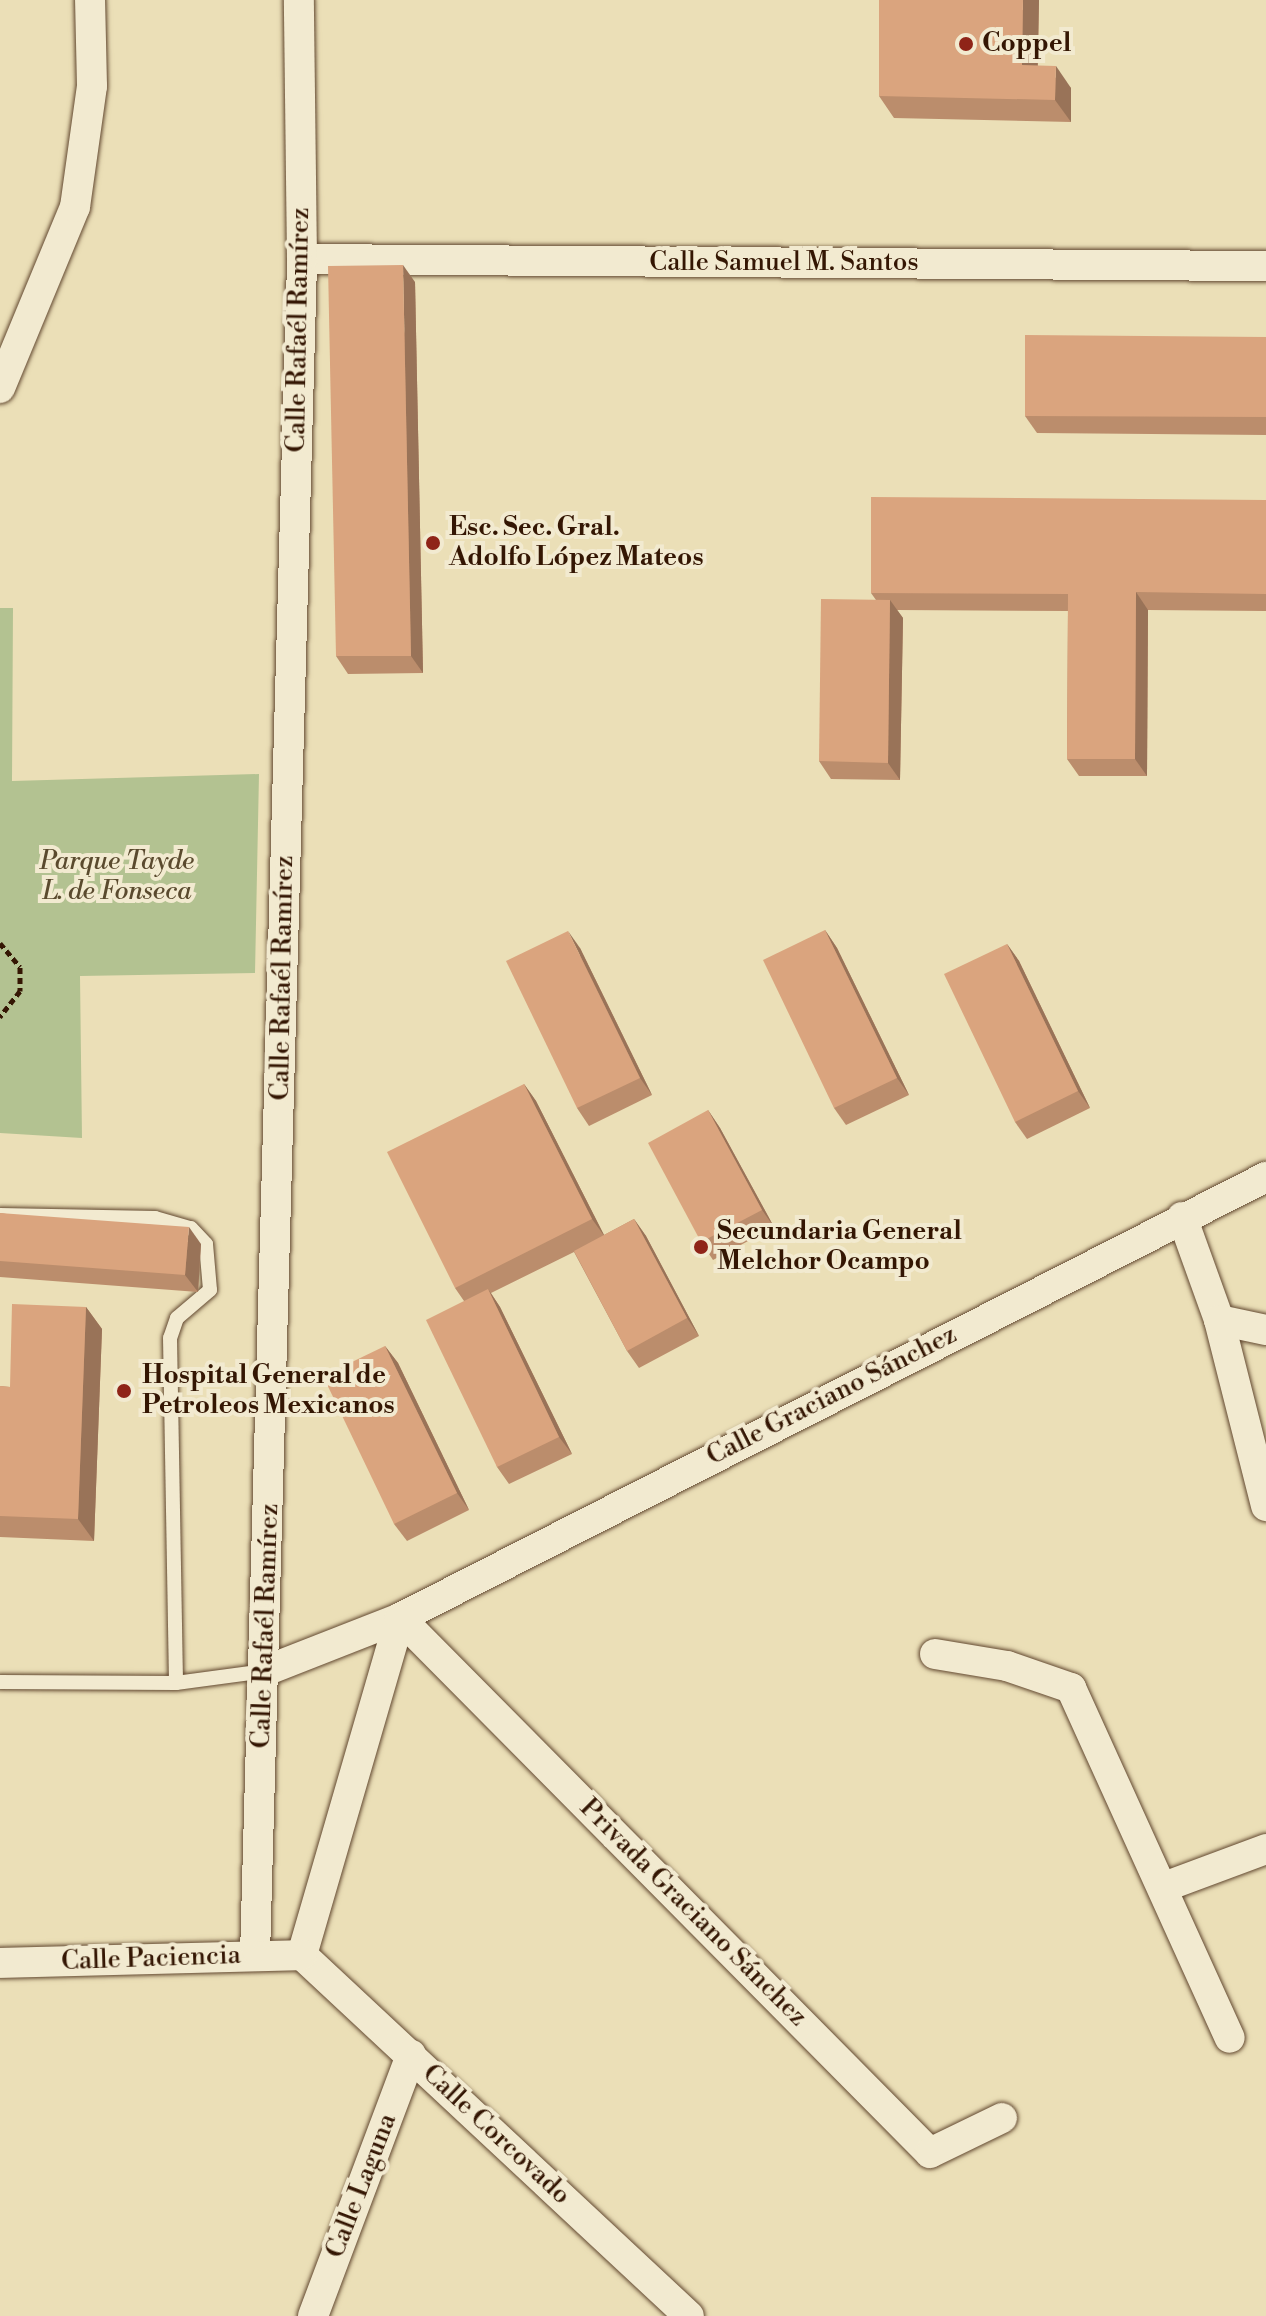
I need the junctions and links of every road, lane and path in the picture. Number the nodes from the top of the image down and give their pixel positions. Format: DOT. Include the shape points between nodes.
graph roads {
  1 [pos="90,0"];
  2 [pos="299,0"];
  3 [pos="302,259"];
  4 [pos="1266,266"];
  5 [pos="0,388"];
  6 [pos="0,943"];
  7 [pos="0,1017"];
  8 [pos="1266,1177"];
  9 [pos="0,1215"];
  10 [pos="1182,1217"];
  11 [pos="1219,1320"];
  12 [pos="1266,1330"];
  13 [pos="1266,1506"];
  14 [pos="400,1618"];
  15 [pos="935,1654"];
  16 [pos="265,1671"];
  17 [pos="0,1682"];
  18 [pos="176,1683"];
  19 [pos="1266,1849"];
  20 [pos="1164,1887"];
  21 [pos="302,1955"];
  22 [pos="255,1956"];
  23 [pos="0,1963"];
  24 [pos="1230,2038"];
  25 [pos="411,2055"];
  26 [pos="1002,2118"];
  27 [pos="313,2316"];
  28 [pos="689,2316"];
  1 -- 5 [label="street" via="92,86 75,207"];
  2 -- 3 [label="street, Calle Rafaél Ramírez"];
  3 -- 4 [label="street, Calle Samuel M. Santos"];
  3 -- 16 [label="street, Calle Rafaél Ramírez"];
  6 -- 7 [label="path" via="20,967 20,991"];
  8 -- 10 [label="street, Calle Graciano Sánchez"];
  9 -- 18 [label="lane" via="155,1218 191,1228 206,1244 210,1290 177,1318 170,1338"];
  10 -- 11 [label="street"];
  10 -- 14 [label="street, Calle Graciano Sánchez"];
  11 -- 12 [label="street"];
  11 -- 13 [label="street"];
  14 -- 16 [label="street, Calle Graciano Sánchez"];
  14 -- 21 [label="street"];
  14 -- 26 [label="street, Privada Graciano Sánchez" via="930,2153"];
  15 -- 20 [label="street" via="1007,1666 1071,1688"];
  16 -- 18 [label="lane"];
  16 -- 22 [label="street, Calle Rafaél Ramírez"];
  17 -- 18 [label="lane"];
  19 -- 20 [label="street"];
  20 -- 24 [label="street"];
  21 -- 22 [label="street, Calle Paciencia"];
  21 -- 25 [label="street, Calle Corcovado"];
  22 -- 23 [label="street, Calle Paciencia"];
  25 -- 27 [label="street, Calle Laguna"];
  25 -- 28 [label="street, Calle Corcovado"];
}
